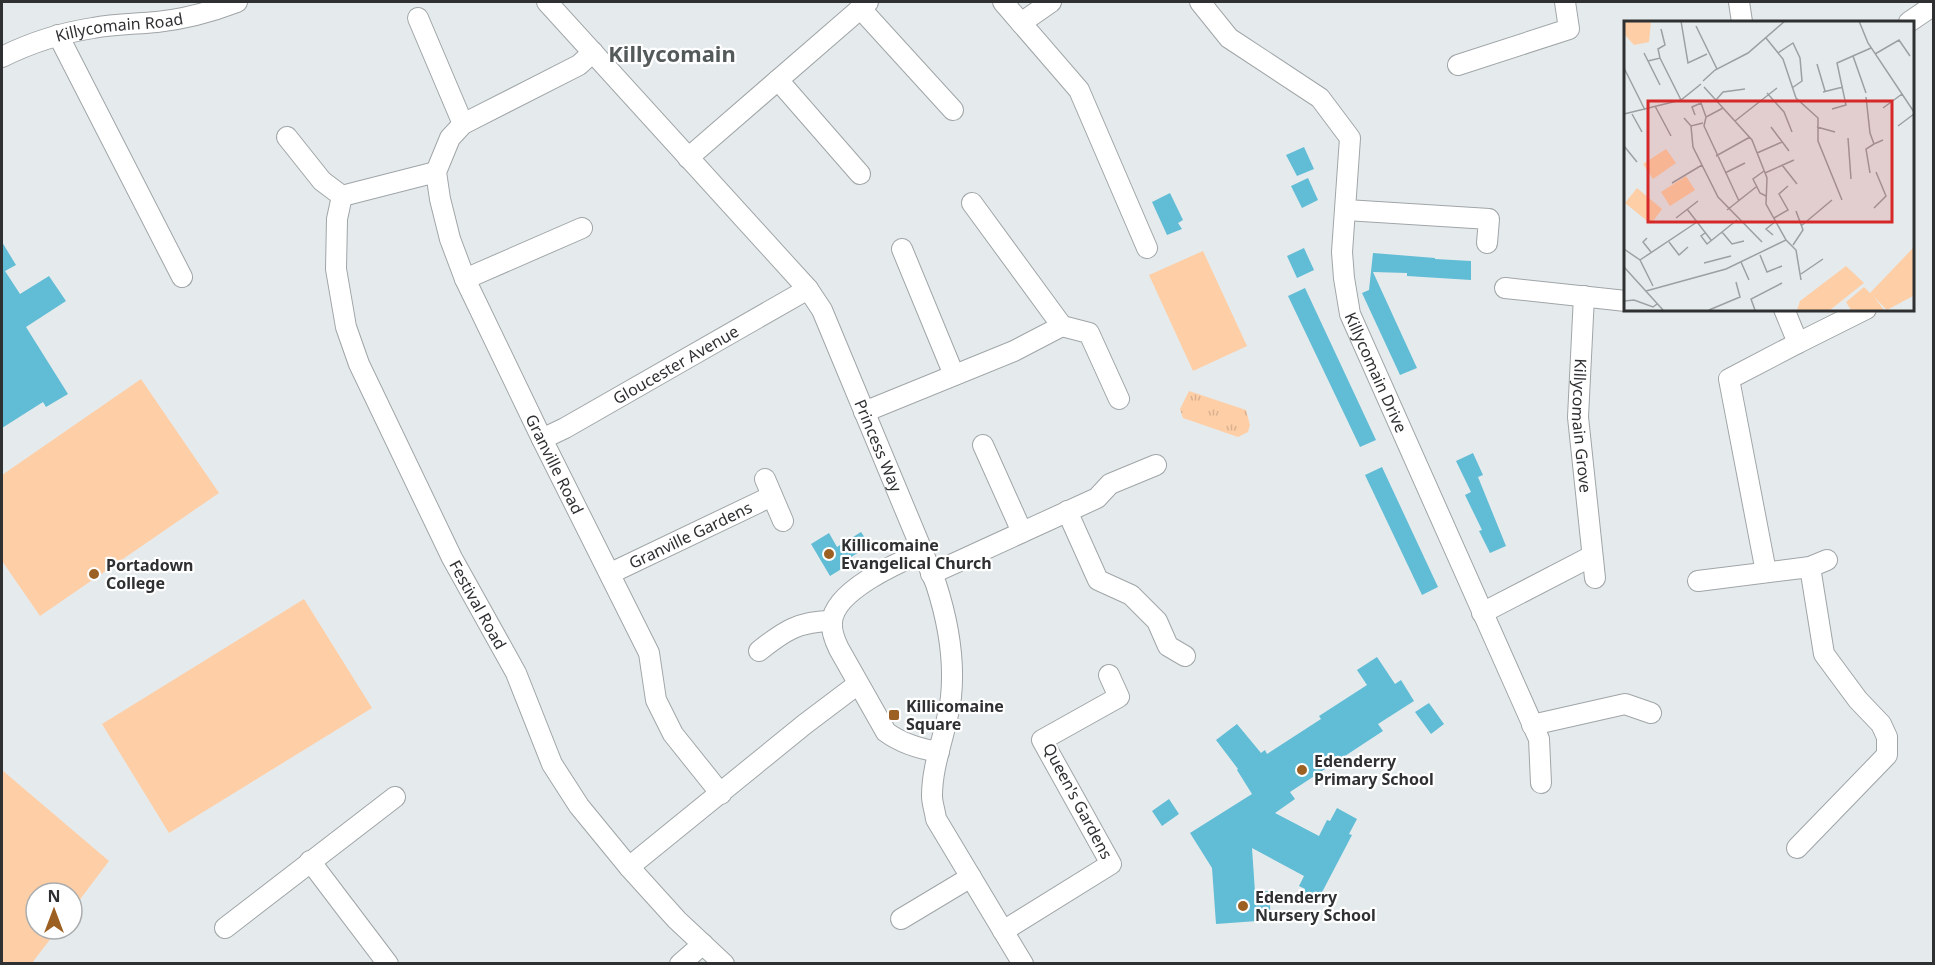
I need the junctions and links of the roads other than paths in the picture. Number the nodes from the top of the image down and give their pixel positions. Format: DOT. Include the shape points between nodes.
graph roads {
  1 [pos="237,2"];
  2 [pos="547,2"];
  3 [pos="1003,2"];
  4 [pos="1051,2"];
  5 [pos="1200,2"];
  6 [pos="1565,2"];
  7 [pos="1739,2"];
  8 [pos="864,5"];
  9 [pos="1934,5"];
  10 [pos="418,18"];
  11 [pos="1742,21"];
  12 [pos="1910,21"];
  13 [pos="1021,23"];
  14 [pos="58,35"];
  15 [pos="593,52"];
  16 [pos="2,57"];
  17 [pos="1458,65"];
  18 [pos="778,80"];
  19 [pos="953,110"];
  20 [pos="463,124"];
  21 [pos="287,137"];
  22 [pos="688,158"];
  23 [pos="436,172"];
  24 [pos="860,174"];
  25 [pos="342,196"];
  26 [pos="972,203"];
  27 [pos="1346,210"];
  28 [pos="582,228"];
  29 [pos="1487,243"];
  30 [pos="1147,248"];
  31 [pos="902,249"];
  32 [pos="182,277"];
  33 [pos="465,279"];
  34 [pos="1505,288"];
  35 [pos="807,289"];
  36 [pos="1584,296"];
  37 [pos="1624,301"];
  38 [pos="1784,310"];
  39 [pos="1864,310"];
  40 [pos="1062,326"];
  41 [pos="1798,343"];
  42 [pos="954,375"];
  43 [pos="1119,399"];
  44 [pos="864,412"];
  45 [pos="542,439"];
  46 [pos="983,445"];
  47 [pos="1156,465"];
  48 [pos="1067,512"];
  49 [pos="783,521"];
  50 [pos="1022,532"];
  51 [pos="923,552"];
  52 [pos="1592,556"];
  53 [pos="1766,572"];
  54 [pos="611,573"];
  55 [pos="932,574"];
  56 [pos="1595,578"];
  57 [pos="1698,581"];
  58 [pos="1482,613"];
  59 [pos="832,621"];
  60 [pos="759,651"];
  61 [pos="1185,656"];
  62 [pos="1109,675"];
  63 [pos="858,684"];
  64 [pos="1651,713"];
  65 [pos="1532,725"];
  66 [pos="939,752"];
  67 [pos="1541,783"];
  68 [pos="721,794"];
  69 [pos="394,797"];
  70 [pos="1797,848"];
  71 [pos="310,861"];
  72 [pos="629,867"];
  73 [pos="971,876"];
  74 [pos="901,919"];
  75 [pos="225,928"];
  76 [pos="1003,931"];
  77 [pos="703,944"];
  78 [pos="383,962"];
  79 [pos="680,963"];
  80 [pos="724,963"];
  81 [pos="1023,963"];
  1 -- 14 [label="street, Killycomain Road" via="200,15"];
  2 -- 15 [label="street, Princess Way"];
  3 -- 13 [label="street"];
  4 -- 13 [label="street"];
  5 -- 27 [label="street, Killycomain Drive" via="1230,38 1320,98 1350,138"];
  6 -- 17 [label="street" via="1569,29"];
  7 -- 11 [label="street"];
  8 -- 18 [label="street"];
  8 -- 19 [label="street"];
  9 -- 12 [label="street"];
  10 -- 20 [label="street"];
  13 -- 30 [label="street" via="1079,90"];
  14 -- 16 [label="street, Killycomain Road"];
  14 -- 32 [label="street"];
  15 -- 20 [label="street" via="570,70"];
  15 -- 22 [label="street, Princess Way"];
  18 -- 22 [label="street"];
  18 -- 24 [label="street"];
  20 -- 23 [label="street" via="450,138"];
  21 -- 25 [label="street" via="322,181"];
  22 -- 35 [label="street, Princess Way"];
  23 -- 25 [label="street"];
  23 -- 33 [label="street, Granville Road" via="450,239"];
  25 -- 72 [label="street, Festival Road" via="337,219 336,269 346,327 359,364 452,558 516,673 552,764 579,806"];
  26 -- 40 [label="street"];
  27 -- 29 [label="street" via="1489,219"];
  27 -- 58 [label="street, Killycomain Drive" via="1342,252 1350,314"];
  28 -- 33 [label="street"];
  31 -- 42 [label="street"];
  33 -- 45 [label="street, Granville Road"];
  34 -- 36 [label="street"];
  35 -- 44 [label="street, Princess Way" via="826,320"];
  35 -- 45 [label="street, Gloucester Avenue"];
  36 -- 37 [label="street"];
  36 -- 52 [label="street, Killycomain Grove" via="1578,417"];
  38 -- 41 [label="street"];
  39 -- 41 [label="street"];
  40 -- 42 [label="street"];
  40 -- 43 [label="street" via="1089,333"];
  41 -- 53 [label="street" via="1729,379"];
  42 -- 44 [label="street"];
  44 -- 51 [label="street, Princess Way"];
  45 -- 54 [label="street, Granville Road"];
  46 -- 50 [label="street"];
  47 -- 48 [label="street" via="1110,484 1097,498"];
  48 -- 50 [label="street"];
  48 -- 61 [label="street" via="1098,580 1131,595 1157,621 1168,646"];
  49 -- 54 [label="street, Granville Gardens" via="768,488"];
  50 -- 55 [label="street"];
  51 -- 55 [label="street, Princess Way"];
  51 -- 59 [label="street" via="895,564 845,597"];
  52 -- 56 [label="street, Killycomain Grove"];
  52 -- 58 [label="street"];
  53 -- 57 [label="street"];
  53 -- 70 [label="street" via="1819,563 1824,654 1881,724 1887,737 1887,755"];
  54 -- 68 [label="street, Granville Road" via="649,653 656,700 673,734"];
  55 -- 66 [label="street, Princess Way" via="945,610 953,670"];
  58 -- 65 [label="street, Killycomain Drive"];
  59 -- 60 [label="street" via="813,621 783,631"];
  59 -- 63 [label="street" via="833,635"];
  62 -- 76 [label="street, Queen's Gardens" via="1119,698 1042,740 1111,864"];
  63 -- 66 [label="street" via="886,732"];
  63 -- 68 [label="street"];
  64 -- 65 [label="street" via="1625,704"];
  65 -- 67 [label="street, Killycomain Drive" via="1539,739"];
  66 -- 73 [label="street, Princess Way" via="932,797 936,819"];
  68 -- 72 [label="street"];
  69 -- 71 [label="street"];
  71 -- 75 [label="street"];
  71 -- 78 [label="street"];
  72 -- 77 [label="street, Festival Road"];
  73 -- 74 [label="street"];
  73 -- 76 [label="street, Princess Way"];
  76 -- 81 [label="street, Princess Way"];
  77 -- 79 [label="street"];
  77 -- 80 [label="street, Festival Road"];
}
